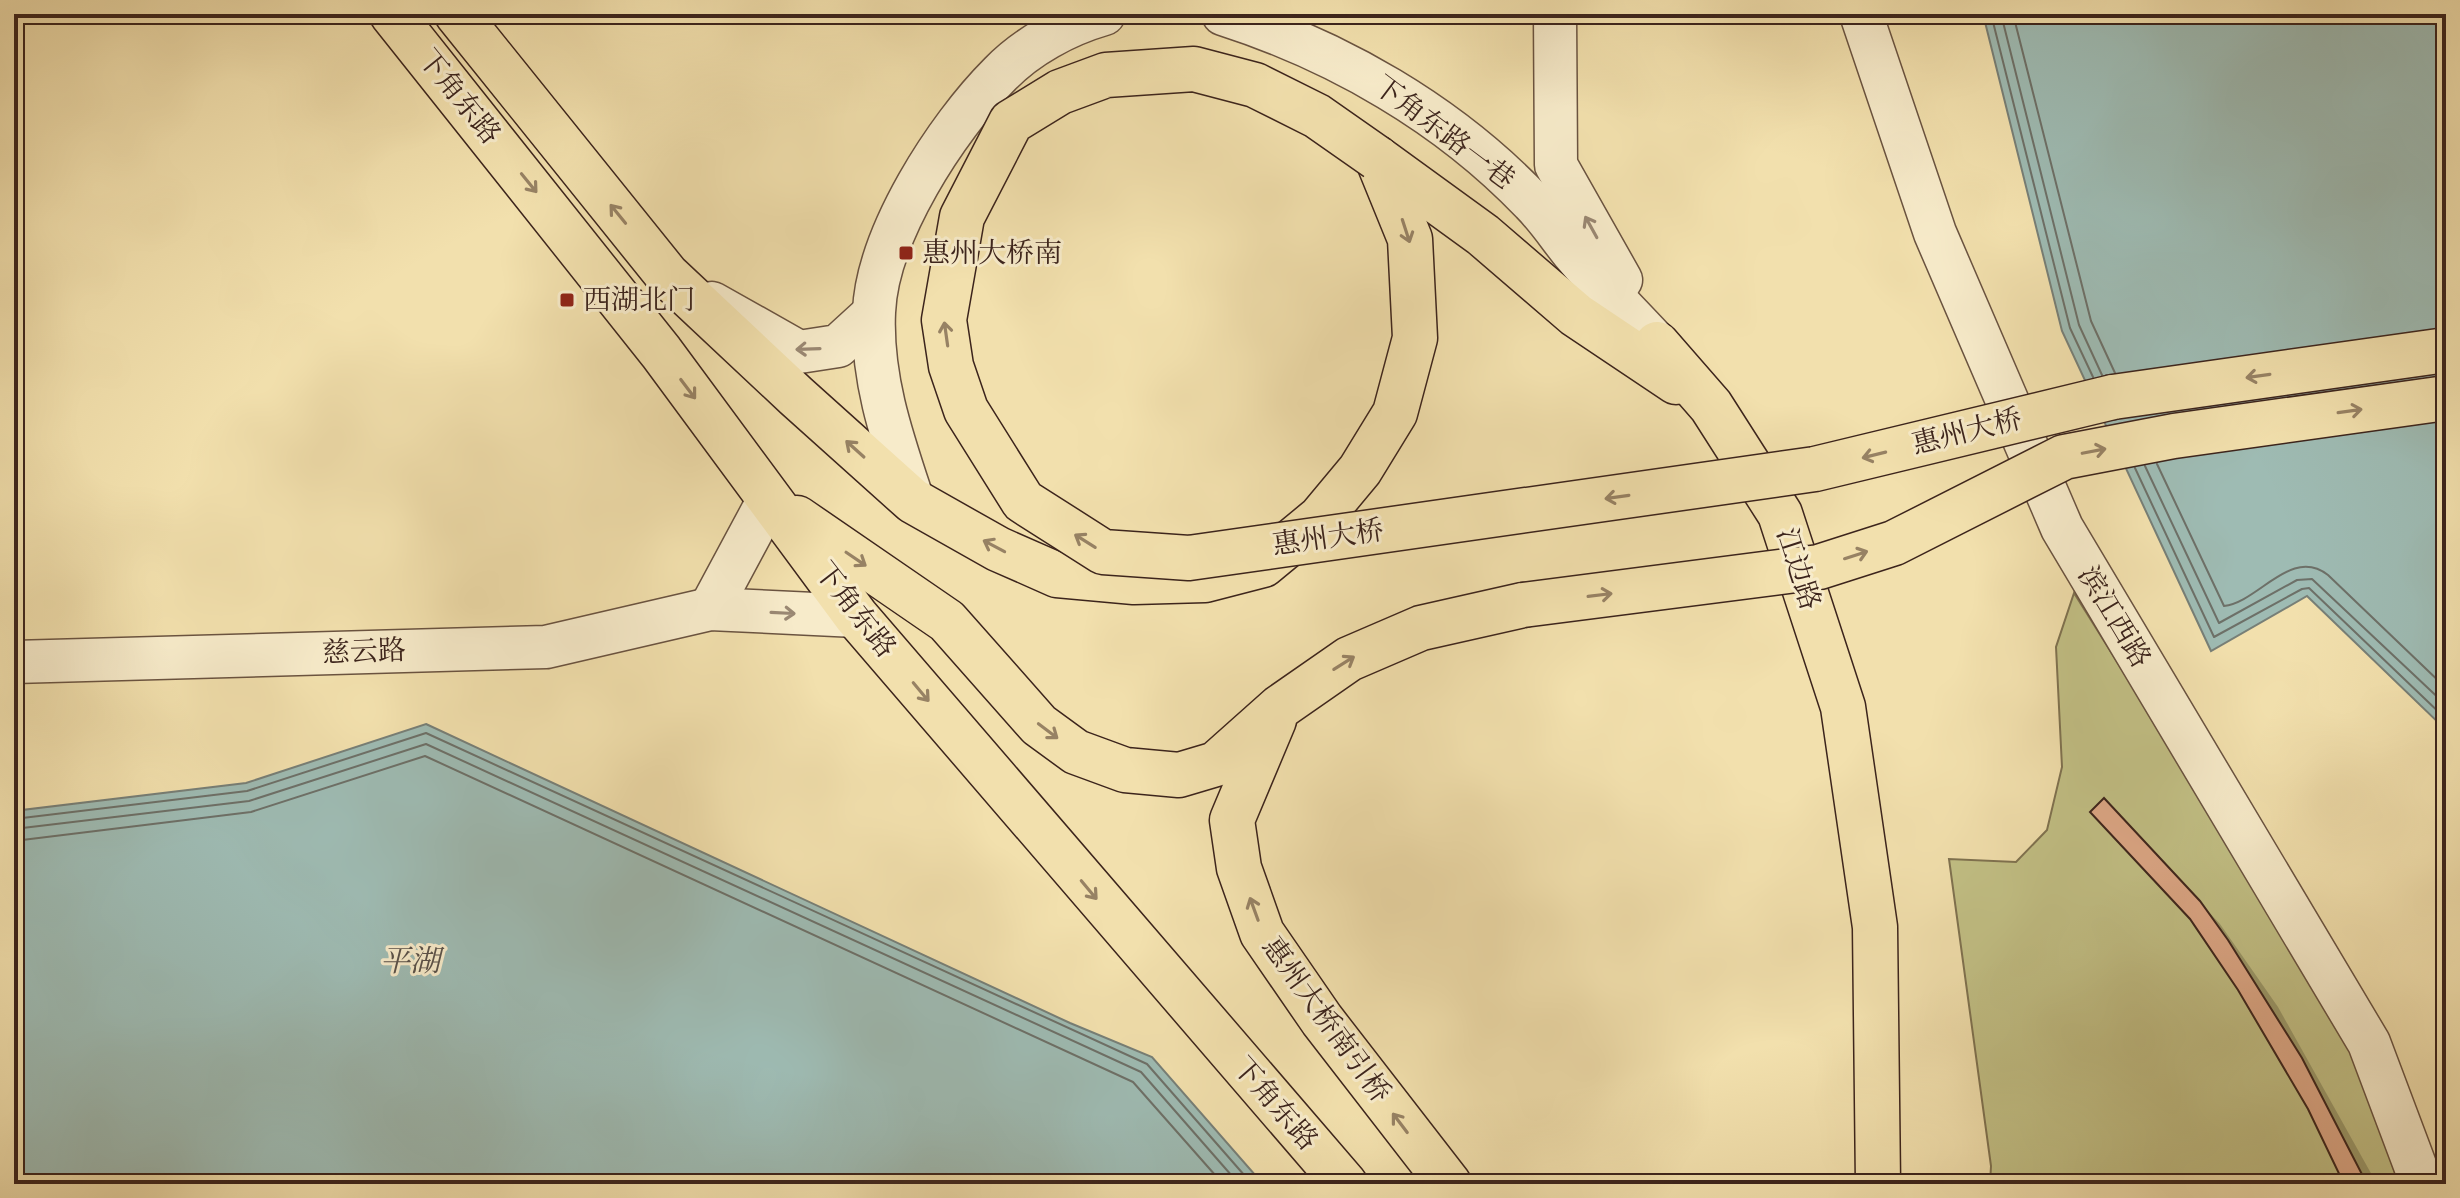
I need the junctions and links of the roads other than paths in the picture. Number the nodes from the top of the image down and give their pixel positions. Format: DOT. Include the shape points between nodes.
graph roads {
  1 [pos="392,14"];
  2 [pos="457,14"];
  3 [pos="1023,14"];
  4 [pos="1104,14"];
  5 [pos="1223,14"];
  6 [pos="1555,14"];
  7 [pos="1863,17"];
  8 [pos="1000,73"];
  9 [pos="1377,158"];
  10 [pos="667,275"];
  11 [pos="873,314"];
  12 [pos="1657,344"];
  13 [pos="2446,350"];
  14 [pos="2446,398"];
  15 [pos="1711,406"];
  16 [pos="769,499"];
  17 [pos="913,501"];
  18 [pos="710,609"];
  19 [pos="856,616"];
  20 [pos="14,662"];
  21 [pos="1280,707"];
  22 [pos="1345,1184"];
  23 [pos="1449,1184"];
  24 [pos="1878,1184"];
  25 [pos="2422,1184"];
  1 -- 16 [label="main road, 下角东路, one-way" via="571,236"];
  10 -- 2 [label="main road, 下角东路, one-way"];
  3 -- 8 [label="street"];
  4 -- 8 [label="street" via="1041,41"];
  5 -- 12 [label="street, 下角东路一巷" via="1286,34 1365,73 1482,156 1533,203"];
  12 -- 6 [label="street, 江边路, one-way" via="1556,165"];
  7 -- 25 [label="street, 滨江西路" via="1935,233 2062,528 2369,1043"];
  8 -- 11 [label="street" via="926,171 896,226 877,275"];
  13 -- 9 [label="main road, 惠州大桥, one-way, bridge" via="2113,397 1815,469 1189,558 1103,552 1023,501 966,410 951,366 944,320 962,217 1011,122 1060,92 1106,75 1194,69 1255,85 1305,110"];
  9 -- 15 [label="main road, 惠州大桥" via="1483,235 1576,315"];
  9 -- 17 [label="main road, 下角东路, one-way" via="1410,239 1415,338 1395,413 1360,470 1320,518 1263,565 1205,580 1134,582 1057,575"];
  11 -- 10 [label="street, one-way" via="838,346 799,352"];
  17 -- 10 [label="main road, 下角东路, one-way"];
  11 -- 17 [label="street" via="879,398"];
  12 -- 15 [label="main road, 江边路"];
  21 -- 14 [label="main road, 惠州大桥, one-way, bridge" via="1349,659 1421,628 1523,605 1819,567 1894,543 2064,457"];
  15 -- 24 [label="main road, 江边路" via="1780,514 1843,707 1875,927"];
  16 -- 18 [label="street"];
  16 -- 19 [label="main road, 下角东路"];
  16 -- 21 [label="main road, one-way" via="947,621 1039,725 1076,752 1125,770 1179,775 1216,764"];
  18 -- 19 [label="street, 慈云路, one-way"];
  18 -- 20 [label="street, 慈云路" via="546,647"];
  19 -- 22 [label="main road, 下角东路, one-way"];
  23 -- 21 [label="main road, 惠州大桥南引桥, one-way" via="1262,933 1239,868 1232,820"];
}
